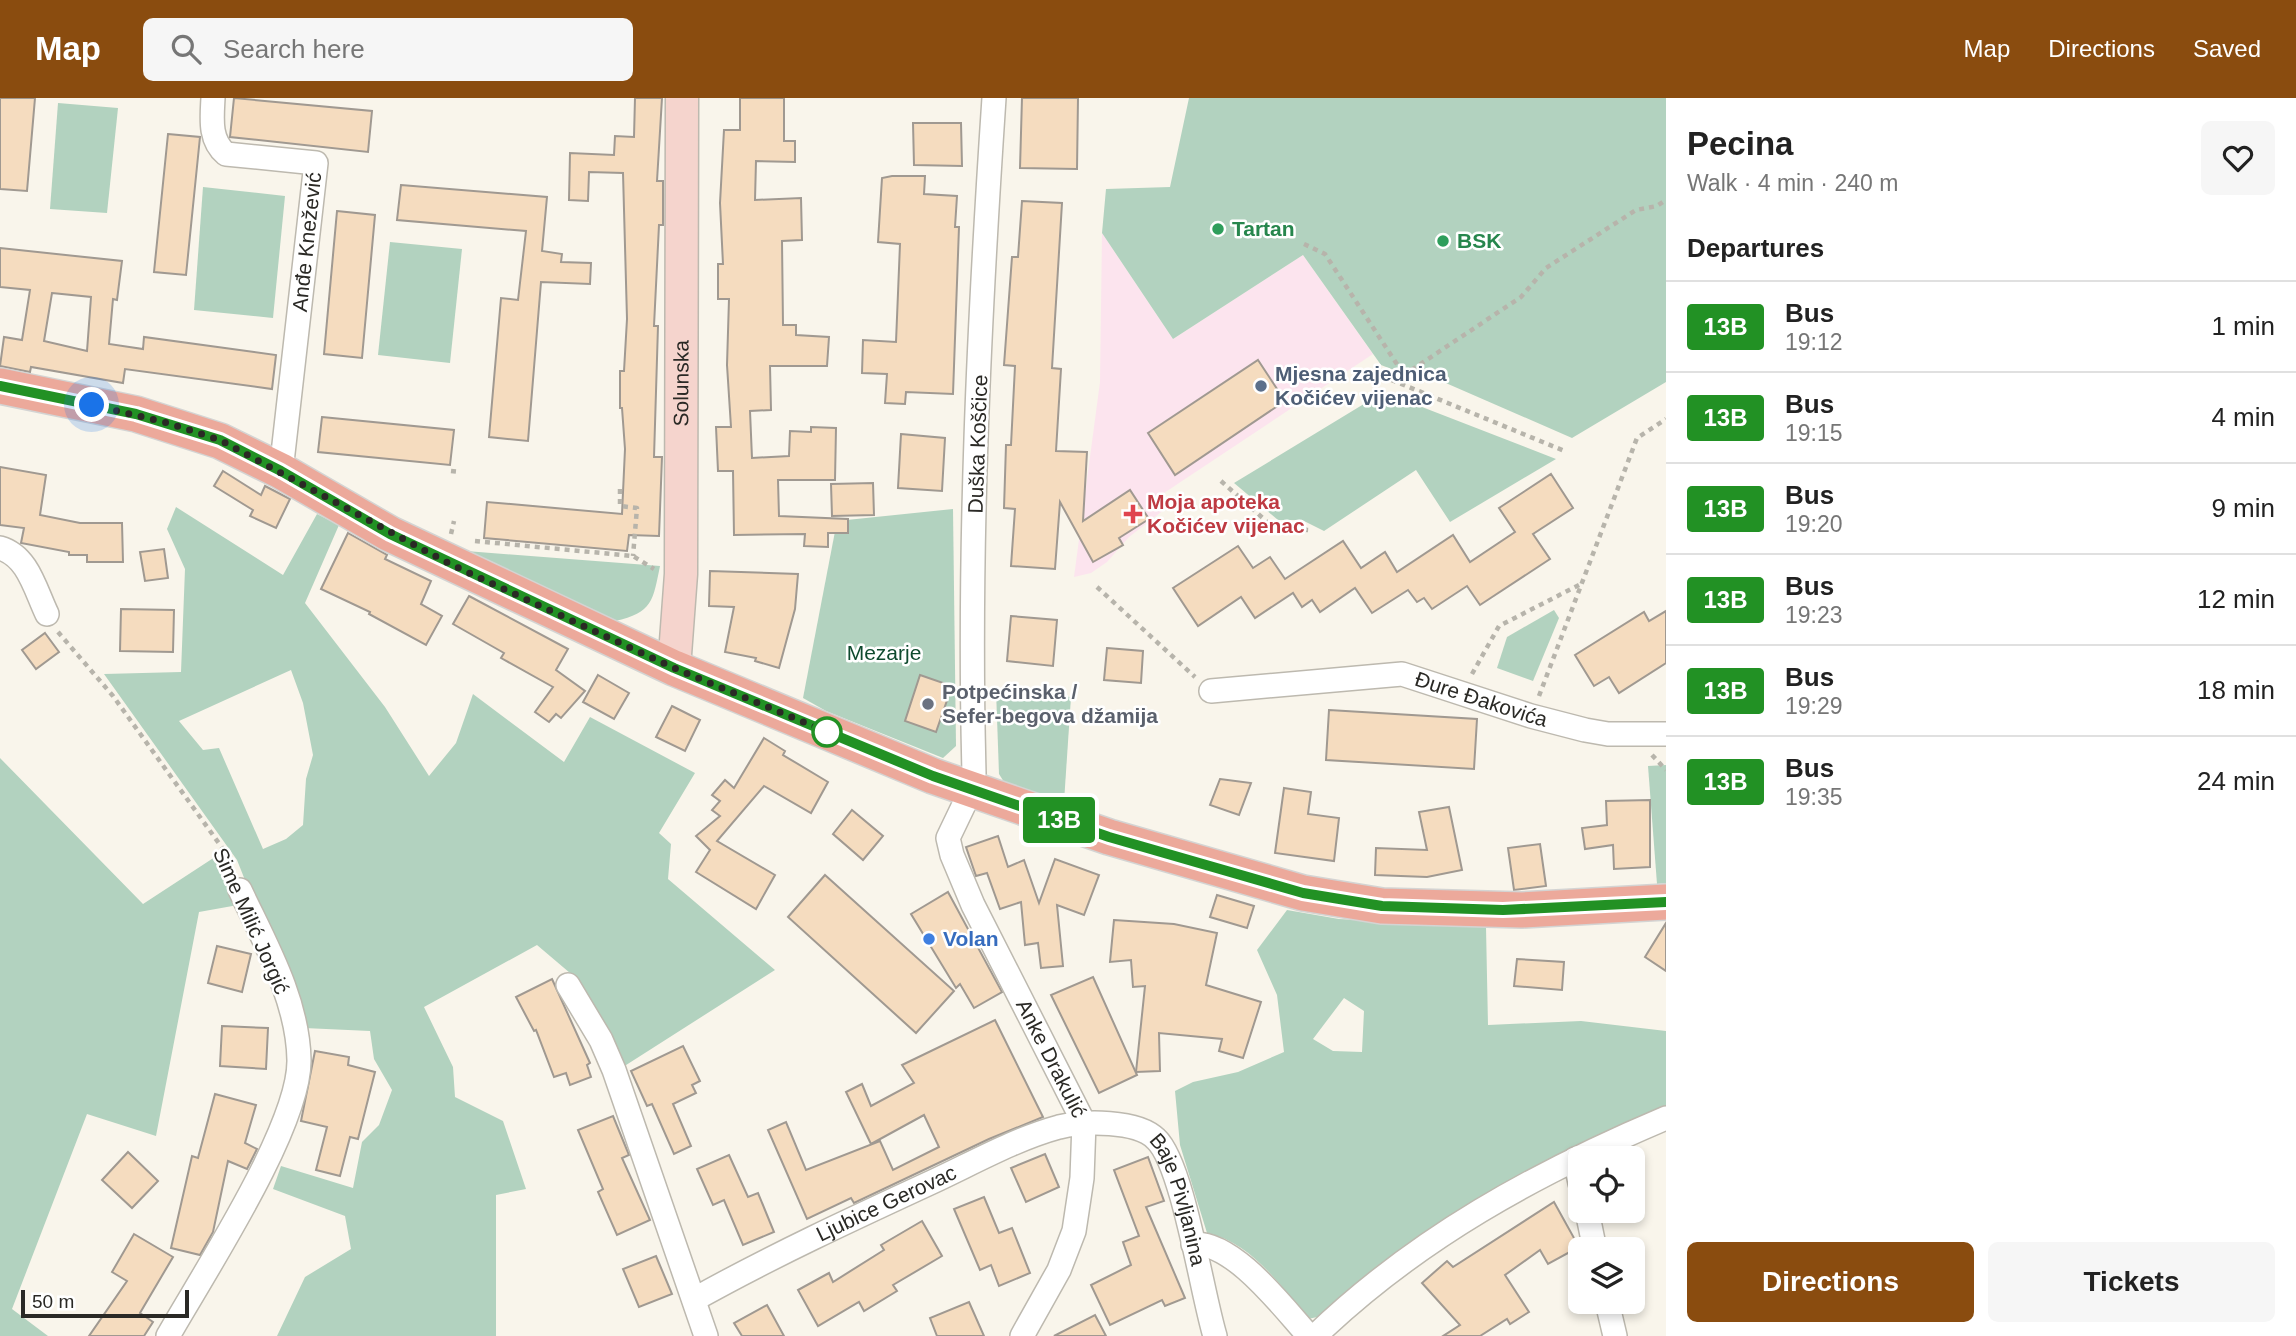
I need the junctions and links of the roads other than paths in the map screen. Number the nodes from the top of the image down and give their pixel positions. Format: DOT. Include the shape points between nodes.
graph roads {
  1 [pos="213,98"];
  2 [pos="682,98"];
  3 [pos="994,98"];
  4 [pos="0,386"];
  5 [pos="281,471"];
  6 [pos="0,548"];
  7 [pos="47,614"];
  8 [pos="674,668"];
  9 [pos="1211,691"];
  10 [pos="1666,734"];
  11 [pos="971,790"];
  12 [pos="240,890"];
  13 [pos="1666,902"];
  14 [pos="568,985"];
  15 [pos="1666,1118"];
  16 [pos="1084,1123"];
  17 [pos="1604,1146"];
  18 [pos="1568,1163"];
  19 [pos="1193,1244"];
  20 [pos="695,1299"];
  21 [pos="1610,1314"];
  22 [pos="168,1336"];
  23 [pos="706,1336"];
  24 [pos="1022,1336"];
  25 [pos="1214,1336"];
  26 [pos="1309,1336"];
  27 [pos="1315,1336"];
  28 [pos="1615,1336"];
  1 -- 5 [label="street, Anđe Knežević" via="213,133 226,153 316,163"];
  2 -- 8 [label="street, Solunska" via="681,574"];
  3 -- 11 [label="street, Duška Koščice" via="982,280"];
  4 -- 5 [label="main road" via="168,423 220,440"];
  5 -- 8 [label="main road" via="390,534"];
  6 -- 7 [label="street" via="23,562"];
  8 -- 11 [label="main road"];
  9 -- 10 [label="street, Đure Đakovića" via="1383,674 1418,678 1531,716 1608,734"];
  11 -- 13 [label="main road" via="1109,837 1303,893 1382,906 1484,911"];
  11 -- 16 [label="street, Anke Drakulić" via="951,826 952,855 984,929"];
  12 -- 22 [label="street, Sime Milić Jorgić" via="275,963 295,1024 299,1061 288,1113 255,1183"];
  14 -- 20 [label="street" via="614,1070"];
  15 -- 17 [label="street"];
  16 -- 19 [label="street, Baje Pivljanina" via="1137,1128 1157,1140 1171,1165"];
  16 -- 20 [label="street, Ljubice Gerovac" via="1006,1148"];
  16 -- 24 [label="street, Anke Drakulić" via="1083,1178 1074,1231 1059,1270"];
  18 -- 27 [label="street" via="1504,1195 1378,1278"];
  19 -- 25 [label="street, Baje Pivljanina"];
  19 -- 26 [label="street" via="1212,1248 1245,1268"];
  20 -- 23 [label="street"];
  21 -- 28 [label="street"];
}
